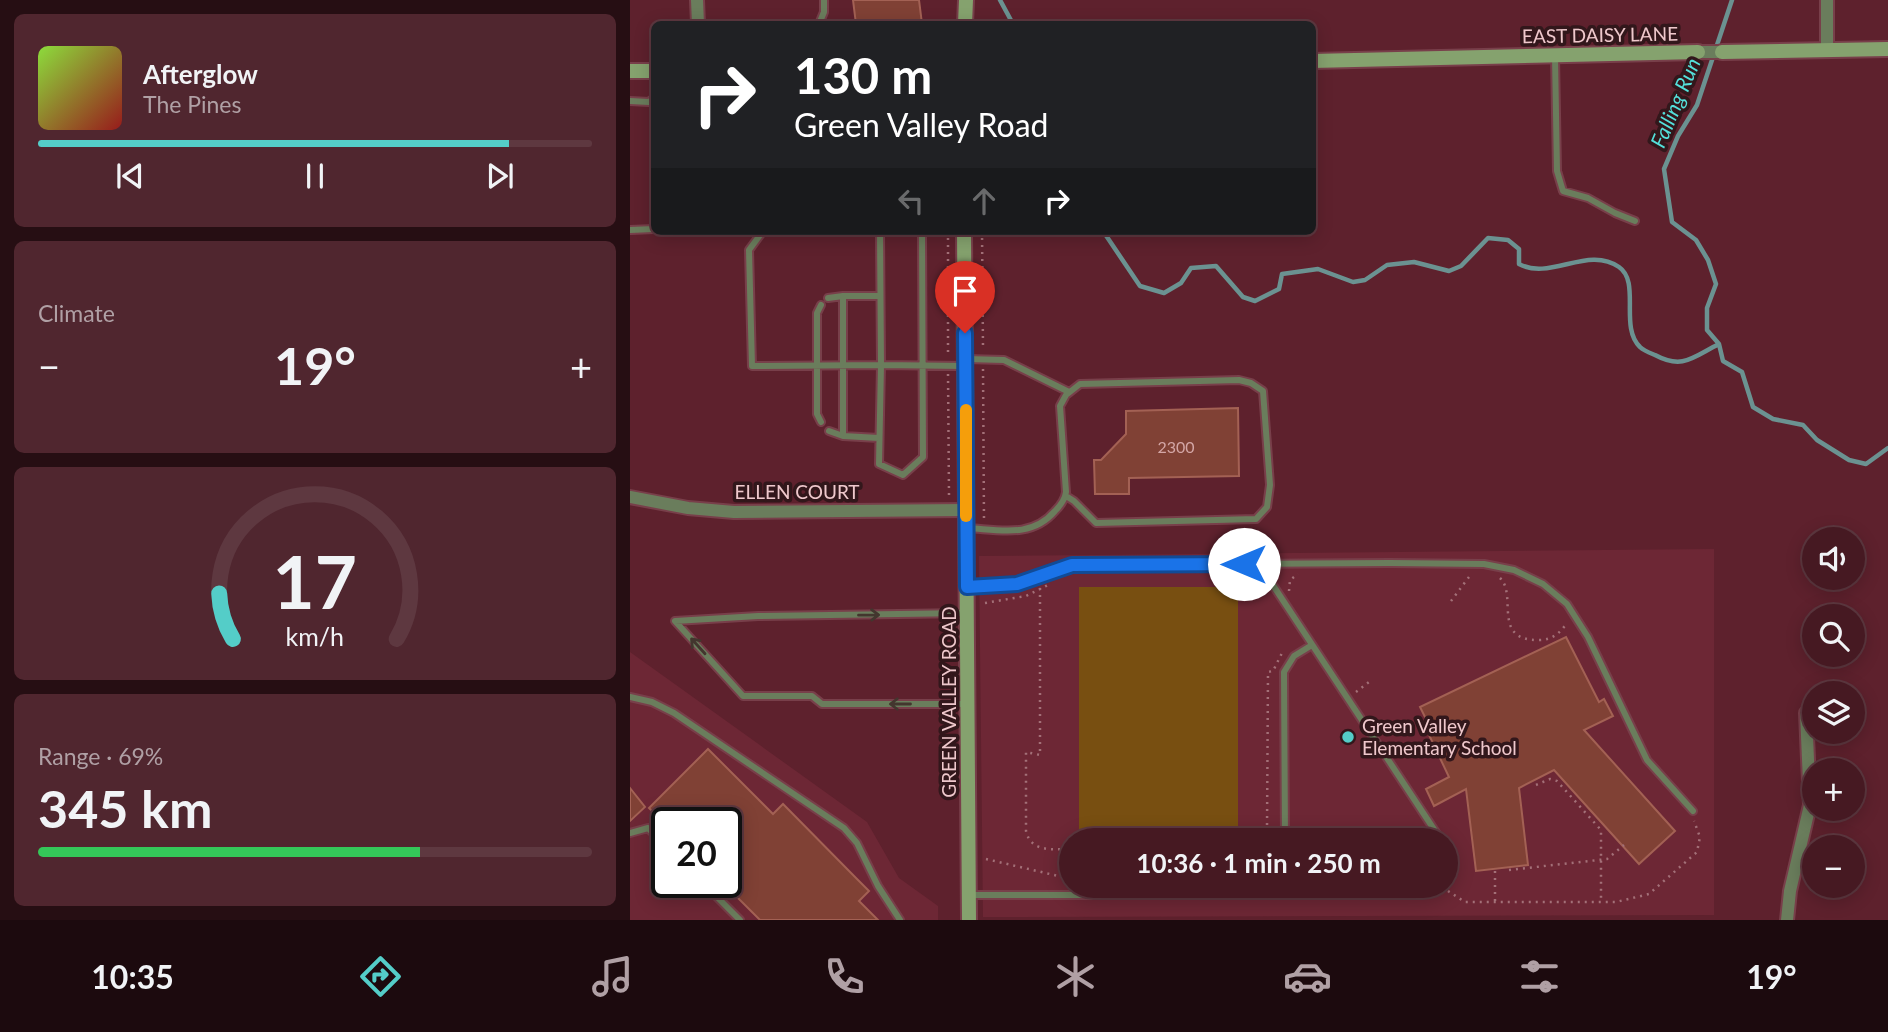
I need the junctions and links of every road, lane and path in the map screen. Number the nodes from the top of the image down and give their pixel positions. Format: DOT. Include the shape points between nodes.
graph roads {
  1 [pos="697,0"];
  2 [pos="824,0"];
  3 [pos="966,0"];
  4 [pos="1827,0"];
  5 [pos="698,21"];
  6 [pos="820,21"];
  7 [pos="965,21"];
  8 [pos="1888,49"];
  9 [pos="1827,50"];
  10 [pos="1698,52"];
  11 [pos="1722,52"];
  12 [pos="1555,54"];
  13 [pos="1316,61"];
  14 [pos="630,71"];
  15 [pos="651,72"];
  16 [pos="651,100"];
  17 [pos="630,101"];
  18 [pos="1635,221"];
  19 [pos="651,229"];
  20 [pos="630,230"];
  21 [pos="760,235"];
  22 [pos="880,235"];
  23 [pos="922,235"];
  24 [pos="964,235"];
  25 [pos="982,235"];
  26 [pos="842,296"];
  27 [pos="879,296"];
  28 [pos="828,298"];
  29 [pos="821,305"];
  30 [pos="983,359"];
  31 [pos="965,362"];
  32 [pos="841,364"];
  33 [pos="818,365"];
  34 [pos="881,365"];
  35 [pos="924,365"];
  36 [pos="1069,392"];
  37 [pos="821,422"];
  38 [pos="829,431"];
  39 [pos="843,436"];
  40 [pos="879,438"];
  41 [pos="1066,496"];
  42 [pos="630,497"];
  43 [pos="966,510"];
  44 [pos="966,528"];
  45 [pos="984,529"];
  46 [pos="1259,564"];
  47 [pos="1303,573"];
  48 [pos="1462,573"];
  49 [pos="1472,573"];
  50 [pos="1483,574"];
  51 [pos="1496,576"];
  52 [pos="1058,580"];
  53 [pos="967,587"];
  54 [pos="1040,588"];
  55 [pos="1292,595"];
  56 [pos="1451,601"];
  57 [pos="985,603"];
  58 [pos="968,613"];
  59 [pos="1567,623"];
  60 [pos="1312,645"];
  61 [pos="1286,650"];
  62 [pos="1369,682"];
  63 [pos="630,697"];
  64 [pos="1363,702"];
  65 [pos="968,705"];
  66 [pos="1429,742"];
  67 [pos="1807,744"];
  68 [pos="1399,757"];
  69 [pos="1536,785"];
  70 [pos="1693,811"];
  71 [pos="1694,821"];
  72 [pos="1267,828"];
  73 [pos="1284,828"];
  74 [pos="1433,828"];
  75 [pos="651,831"];
  76 [pos="630,833"];
  77 [pos="1624,845"];
  78 [pos="1059,848"];
  79 [pos="986,859"];
  80 [pos="1602,860"];
  81 [pos="1509,870"];
  82 [pos="1495,871"];
  83 [pos="1059,876"];
  84 [pos="969,895"];
  85 [pos="1059,895"];
  86 [pos="718,898"];
  87 [pos="1455,898"];
  88 [pos="1495,902"];
  89 [pos="1601,902"];
  90 [pos="740,920"];
  91 [pos="900,920"];
  92 [pos="969,920"];
  93 [pos="1787,920"];
  1 -- 5 [label="street"];
  2 -- 6 [label="lane"];
  3 -- 7 [label="street"];
  4 -- 9 [label="street"];
  8 -- 9 [label="street, EAST DAISY LANE"];
  9 -- 11 [label="street, EAST DAISY LANE"];
  10 -- 11 [label="street, EAST DAISY LANE"];
  10 -- 12 [label="street, EAST DAISY LANE"];
  12 -- 13 [label="street, EAST DAISY LANE"];
  12 -- 18 [label="lane" via="1559,186 1568,194 1588,198"];
  14 -- 15 [label="street"];
  16 -- 17 [label="lane"];
  19 -- 20 [label="lane"];
  21 -- 33 [label="lane" via="749,250 752,366"];
  22 -- 27 [label="lane"];
  23 -- 35 [label="lane"];
  24 -- 31 [label="street, GREEN VALLEY ROAD"];
  25 -- 30 [label="path"];
  26 -- 27 [label="lane"];
  26 -- 28 [label="lane"];
  26 -- 32 [label="lane"];
  27 -- 34 [label="lane"];
  29 -- 33 [label="lane" via="817,313"];
  30 -- 31 [label="lane"];
  30 -- 36 [label="lane" via="1011,362"];
  30 -- 45 [label="path"];
  31 -- 35 [label="lane"];
  31 -- 43 [label="street, GREEN VALLEY ROAD"];
  32 -- 33 [label="lane"];
  32 -- 34 [label="lane"];
  32 -- 39 [label="lane"];
  33 -- 37 [label="lane" via="817,414"];
  34 -- 35 [label="lane"];
  34 -- 40 [label="lane"];
  35 -- 40 [label="lane" via="923,457 903,475 879,464"];
  36 -- 41 [label="lane" via="1060,412"];
  36 -- 41 [label="lane" via="1093,382 1251,383 1265,396 1270,485 1265,511 1256,519 1239,521 1096,523"];
  38 -- 39 [label="lane"];
  39 -- 40 [label="lane"];
  41 -- 45 [label="lane" via="1048,521 1035,528"];
  42 -- 43 [label="street, ELLEN COURT" via="734,512"];
  43 -- 44 [label="street, GREEN VALLEY ROAD"];
  44 -- 45 [label="lane"];
  44 -- 53 [label="street, GREEN VALLEY ROAD"];
  46 -- 53 [label="lane" via="1072,565 1017,584"];
  46 -- 60 [label="lane"];
  46 -- 70 [label="lane" via="1484,564 1535,579 1567,604 1588,637 1647,760"];
  47 -- 55 [label="path" via="1290,580"];
  48 -- 49 [label="path"];
  49 -- 50 [label="path"];
  49 -- 56 [label="path"];
  51 -- 59 [label="path" via="1506,585 1507,619 1519,634 1546,640"];
  52 -- 54 [label="path"];
  53 -- 58 [label="street, GREEN VALLEY ROAD"];
  54 -- 57 [label="path" via="1026,596"];
  54 -- 78 [label="path" via="1041,755 1026,752 1026,831 1038,847"];
  58 -- 65 [label="street, GREEN VALLEY ROAD"];
  65 -- 58 [label="lane, one-way" via="821,704 812,695 743,696 675,621"];
  60 -- 73 [label="lane" via="1294,656 1284,672"];
  60 -- 74 [label="lane"];
  61 -- 72 [label="path" via="1268,672"];
  62 -- 64 [label="path" via="1356,692"];
  63 -- 91 [label="lane" via="674,713 844,828"];
  65 -- 84 [label="street, GREEN VALLEY ROAD"];
  66 -- 68 [label="path"];
  67 -- 93 [label="street" via="1810,805"];
  69 -- 80 [label="path" via="1558,781 1599,827"];
  71 -- 89 [label="path" via="1700,833 1699,849 1658,887 1634,900"];
  75 -- 76 [label="lane"];
  77 -- 80 [label="path"];
  79 -- 83 [label="path"];
  80 -- 81 [label="path"];
  80 -- 89 [label="path"];
  82 -- 88 [label="path"];
  84 -- 85 [label="lane"];
  84 -- 92 [label="street, GREEN VALLEY ROAD"];
  86 -- 90 [label="lane"];
  87 -- 88 [label="path"];
  88 -- 89 [label="path"];
}
